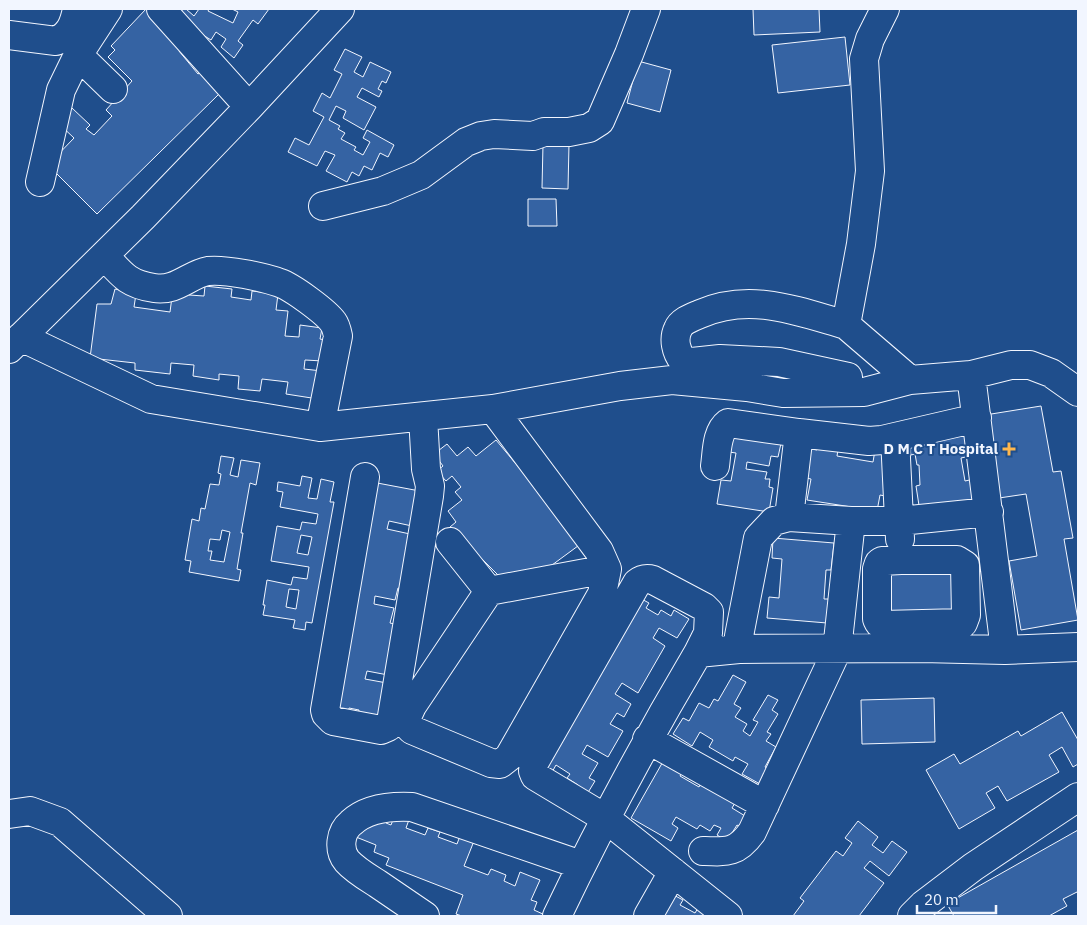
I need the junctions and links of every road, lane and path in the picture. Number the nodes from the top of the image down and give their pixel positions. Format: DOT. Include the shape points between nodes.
graph roads {
  1 [pos="77,9"];
  2 [pos="108,9"];
  3 [pos="161,9"];
  4 [pos="340,9"];
  5 [pos="646,9"];
  6 [pos="886,9"];
  7 [pos="9,35"];
  8 [pos="78,55"];
  9 [pos="113,89"];
  10 [pos="249,107"];
  11 [pos="40,182"];
  12 [pos="323,206"];
  13 [pos="105,256"];
  14 [pos="846,325"];
  15 [pos="15,343"];
  16 [pos="971,375"];
  17 [pos="848,377"];
  18 [pos="910,380"];
  19 [pos="1078,392"];
  20 [pos="493,409"];
  21 [pos="423,417"];
  22 [pos="977,418"];
  23 [pos="320,427"];
  24 [pos="799,433"];
  25 [pos="895,438"];
  26 [pos="715,466"];
  27 [pos="365,477"];
  28 [pos="989,512"];
  29 [pos="789,517"];
  30 [pos="851,521"];
  31 [pos="900,521"];
  32 [pos="450,542"];
  33 [pos="901,560"];
  34 [pos="607,569"];
  35 [pos="490,591"];
  36 [pos="923,636"];
  37 [pos="1078,647"];
  38 [pos="739,650"];
  39 [pos="837,650"];
  40 [pos="1006,650"];
  41 [pos="698,653"];
  42 [pos="647,739"];
  43 [pos="1078,797"];
  44 [pos="765,805"];
  45 [pos="9,814"];
  46 [pos="605,818"];
  47 [pos="703,851"];
  48 [pos="581,865"];
  49 [pos="673,872"];
  50 [pos="168,916"];
  51 [pos="425,916"];
  52 [pos="557,916"];
  53 [pos="648,916"];
  54 [pos="728,916"];
  55 [pos="912,916"];
  1 -- 7 [label="street" via="72,27 56,41"];
  2 -- 8 [label="street"];
  3 -- 10 [label="street"];
  4 -- 10 [label="street"];
  5 -- 12 [label="street" via="600,121 589,128 533,136 481,136 466,142 421,175 383,191"];
  6 -- 14 [label="street" via="870,38 864,59 870,171"];
  8 -- 9 [label="street"];
  8 -- 11 [label="street" via="61,90"];
  10 -- 13 [label="street"];
  13 -- 15 [label="street"];
  13 -- 23 [label="street" via="127,280 157,289 176,286 206,271 282,283 327,316 338,336"];
  14 -- 17 [label="street" via="775,305 753,303 712,309 679,326 674,337 678,355 683,361 779,362"];
  14 -- 18 [label="street"];
  15 -- 23 [label="street" via="151,399"];
  16 -- 18 [label="street"];
  16 -- 19 [label="street" via="1030,365 1050,373"];
  16 -- 22 [label="street"];
  18 -- 20 [label="street" via="864,392 792,393 672,380"];
  20 -- 21 [label="street"];
  20 -- 34 [label="street" via="599,551"];
  21 -- 23 [label="street"];
  21 -- 27 [label="street" via="429,496 391,722 388,728 381,730 333,721 325,710"];
  22 -- 25 [label="street"];
  22 -- 28 [label="street"];
  24 -- 25 [label="street" via="869,440"];
  24 -- 26 [label="street" via="728,424 720,436"];
  24 -- 29 [label="street"];
  25 -- 31 [label="street"];
  28 -- 31 [label="street"];
  28 -- 40 [label="street"];
  29 -- 30 [label="street"];
  29 -- 38 [label="street" via="774,521 758,538"];
  30 -- 31 [label="street"];
  30 -- 39 [label="street"];
  31 -- 33 [label="street"];
  32 -- 35 [label="street"];
  33 -- 36 [label="street" via="879,564 877,619 884,625"];
  33 -- 36 [label="street" via="957,560 965,566 966,615 963,623"];
  34 -- 35 [label="street"];
  34 -- 35 [label="street" via="602,594 510,758 500,764 491,763 406,725 412,706"];
  36 -- 39 [label="street"];
  36 -- 40 [label="street"];
  37 -- 40 [label="street"];
  38 -- 39 [label="street"];
  38 -- 41 [label="street"];
  39 -- 44 [label="street"];
  41 -- 42 [label="street"];
  41 -- 46 [label="street" via="708,633 710,612 653,580 637,583 534,763 533,770 536,776"];
  42 -- 44 [label="street"];
  42 -- 46 [label="street"];
  43 -- 55 [label="street" via="973,867"];
  44 -- 47 [label="street" via="752,832 736,849"];
  45 -- 50 [label="street" via="30,810 60,822"];
  46 -- 48 [label="street"];
  46 -- 49 [label="street"];
  48 -- 51 [label="street" via="412,807 371,811 349,824 340,848 346,860"];
  48 -- 52 [label="street"];
  49 -- 53 [label="street"];
  49 -- 54 [label="street"];
}
